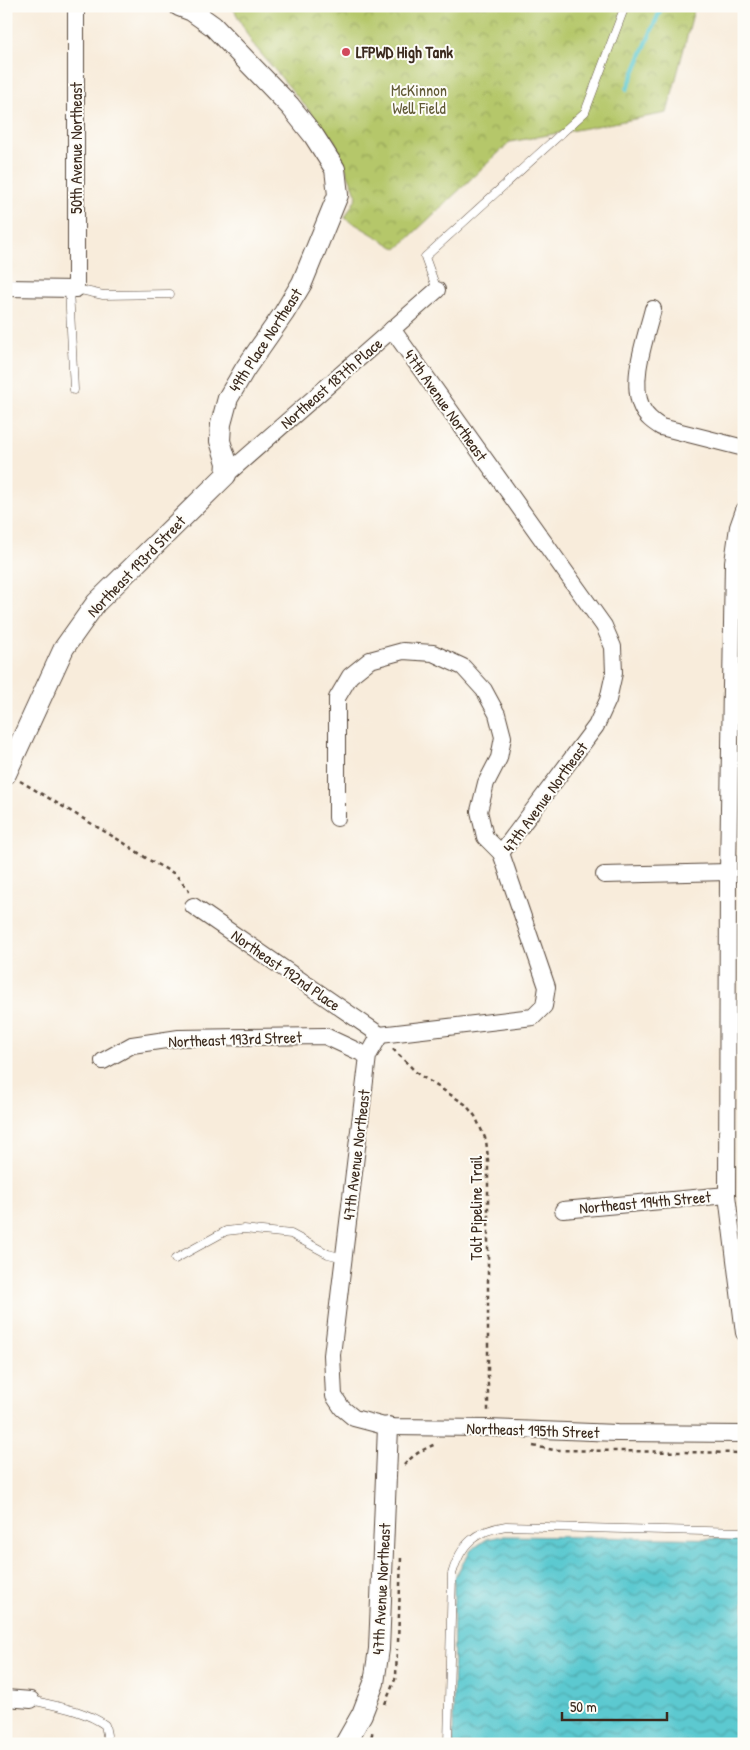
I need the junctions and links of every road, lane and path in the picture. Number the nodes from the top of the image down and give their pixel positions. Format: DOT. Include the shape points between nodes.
graph roads {
  1 [pos="76,6"];
  2 [pos="178,6"];
  3 [pos="625,6"];
  4 [pos="6,288"];
  5 [pos="73,289"];
  6 [pos="436,290"];
  7 [pos="170,294"];
  8 [pos="653,310"];
  9 [pos="392,329"];
  10 [pos="74,390"];
  11 [pos="744,448"];
  12 [pos="226,475"];
  13 [pos="744,510"];
  14 [pos="10,778"];
  15 [pos="337,818"];
  16 [pos="501,853"];
  17 [pos="728,872"];
  18 [pos="604,875"];
  19 [pos="192,906"];
  20 [pos="380,1035"];
  21 [pos="368,1056"];
  22 [pos="103,1061"];
  23 [pos="727,1195"];
  24 [pos="563,1210"];
  25 [pos="344,1258"];
  26 [pos="175,1259"];
  27 [pos="744,1333"];
  28 [pos="334,1396"];
  29 [pos="388,1427"];
  30 [pos="488,1428"];
  31 [pos="744,1434"];
  32 [pos="442,1441"];
  33 [pos="402,1468"];
  34 [pos="744,1532"];
  35 [pos="401,1555"];
  36 [pos="6,1698"];
  37 [pos="31,1700"];
  38 [pos="381,1711"];
  39 [pos="375,1723"];
  40 [pos="107,1735"];
  41 [pos="345,1744"];
  42 [pos="370,1744"];
  43 [pos="448,1744"];
  1 -- 5 [label="street, 50th Avenue Northeast"];
  2 -- 12 [label="street, 49th Place Northeast" via="192,11 213,26 290,106 335,169 338,195 302,283 228,398 220,441 227,463"];
  3 -- 6 [label="lane" via="586,112 425,257"];
  4 -- 5 [label="street"];
  5 -- 7 [label="lane" via="102,295"];
  5 -- 10 [label="lane"];
  6 -- 9 [label="street, Northeast 187th Place"];
  8 -- 11 [label="street" via="637,375 642,408 650,420 661,427"];
  9 -- 12 [label="street, Northeast 187th Place"];
  9 -- 16 [label="street, 47th Avenue Northeast" via="604,626 613,647 614,673 608,700 596,726"];
  12 -- 14 [label="street, Northeast 193rd Street" via="96,602 64,648"];
  13 -- 17 [label="street" via="733,562"];
  14 -- 19 [label="path" via="21,780 175,874 188,889"];
  15 -- 16 [label="street" via="337,698 350,676 370,660 403,651 433,654 463,667 484,690 496,714 503,736 499,758 486,783 479,811 485,837"];
  16 -- 20 [label="street, 47th Avenue Northeast" via="547,988 544,1006 533,1017"];
  17 -- 18 [label="street"];
  17 -- 23 [label="street"];
  19 -- 20 [label="street, Northeast 192nd Place"];
  20 -- 21 [label="street, 47th Avenue Northeast"];
  20 -- 30 [label="path, Tolt Pipeline Trail" via="418,1074 465,1104 475,1116 486,1140"];
  21 -- 22 [label="street, Northeast 193rd Street" via="325,1036 179,1038 132,1045"];
  21 -- 25 [label="street, 47th Avenue Northeast"];
  23 -- 24 [label="street, Northeast 194th Street"];
  23 -- 27 [label="street"];
  25 -- 26 [label="lane" via="328,1254 292,1234 244,1229 226,1231"];
  25 -- 28 [label="street, 47th Avenue Northeast" via="332,1355"];
  28 -- 29 [label="street, Northeast 195th Street" via="354,1418"];
  29 -- 30 [label="street, Northeast 195th Street"];
  29 -- 41 [label="street, 47th Avenue Northeast" via="379,1649 374,1683"];
  30 -- 31 [label="street, Northeast 195th Street"];
  32 -- 33 [label="path" via="422,1449"];
  34 -- 43 [label="lane" via="506,1526 476,1535 456,1558 452,1574"];
  35 -- 38 [label="path" via="396,1677"];
  36 -- 37 [label="street"];
  37 -- 40 [label="lane" via="99,1721 105,1725"];
  39 -- 42 [label="path"];
}
